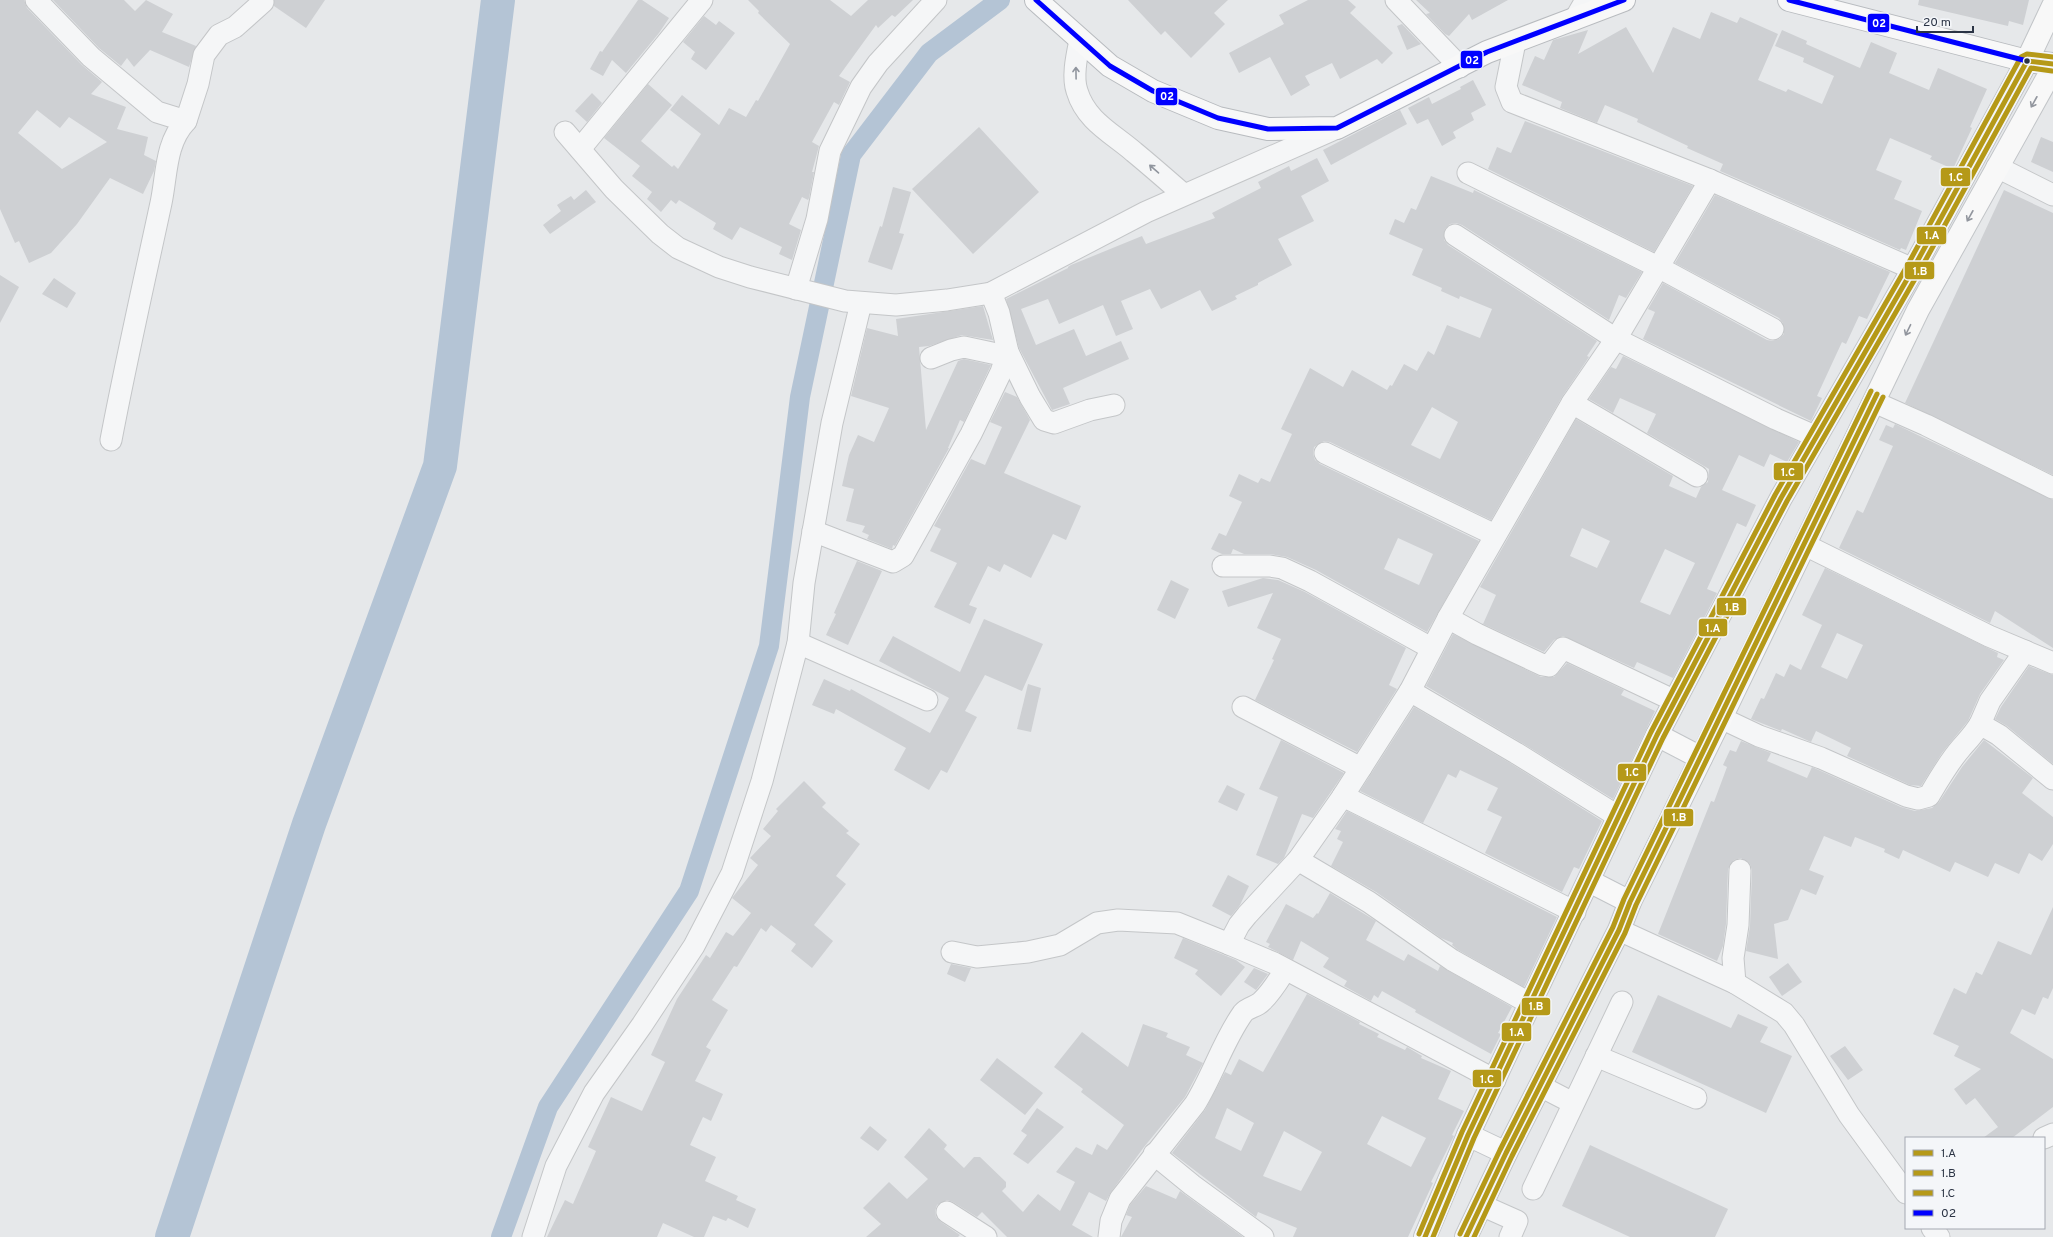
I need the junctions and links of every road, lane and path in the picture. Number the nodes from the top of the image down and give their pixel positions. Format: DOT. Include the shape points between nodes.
graph roads {
  1 [pos="36,0"];
  2 [pos="262,0"];
  3 [pos="702,0"];
  4 [pos="936,0"];
  5 [pos="1036,0"];
  6 [pos="1396,0"];
  7 [pos="1586,0"];
  8 [pos="1624,0"];
  9 [pos="1789,0"];
  10 [pos="2053,6"];
  11 [pos="1575,19"];
  12 [pos="1080,40"];
  13 [pos="1515,42"];
  14 [pos="2027,61"];
  15 [pos="2053,64"];
  16 [pos="1460,67"];
  17 [pos="2053,68"];
  18 [pos="186,121"];
  19 [pos="1337,128"];
  20 [pos="565,132"];
  21 [pos="580,149"];
  22 [pos="1997,167"];
  23 [pos="1468,173"];
  24 [pos="1710,180"];
  25 [pos="1183,194"];
  26 [pos="2053,195"];
  27 [pos="1455,235"];
  28 [pos="1658,267"];
  29 [pos="1913,269"];
  30 [pos="801,290"];
  31 [pos="991,293"];
  32 [pos="853,302"];
  33 [pos="1773,329"];
  34 [pos="1616,339"];
  35 [pos="1007,354"];
  36 [pos="931,358"];
  37 [pos="1874,402"];
  38 [pos="1572,403"];
  39 [pos="1114,405"];
  40 [pos="1817,437"];
  41 [pos="110,440"];
  42 [pos="1325,453"];
  43 [pos="1697,476"];
  44 [pos="2053,488"];
  45 [pos="813,531"];
  46 [pos="1495,535"];
  47 [pos="1805,544"];
  48 [pos="1223,566"];
  49 [pos="1448,618"];
  50 [pos="798,643"];
  51 [pos="1431,648"];
  52 [pos="2025,651"];
  53 [pos="2053,663"];
  54 [pos="1410,691"];
  55 [pos="927,700"];
  56 [pos="1675,700"];
  57 [pos="1243,707"];
  58 [pos="1722,718"];
  59 [pos="1980,724"];
  60 [pos="1656,735"];
  61 [pos="1701,758"];
  62 [pos="1361,768"];
  63 [pos="2053,779"];
  64 [pos="1343,796"];
  65 [pos="1618,818"];
  66 [pos="1298,860"];
  67 [pos="1740,870"];
  68 [pos="1589,881"];
  69 [pos="1630,902"];
  70 [pos="1575,912"];
  71 [pos="1619,930"];
  72 [pos="1229,944"];
  73 [pos="952,952"];
  74 [pos="1285,970"];
  75 [pos="1735,983"];
  76 [pos="1622,1002"];
  77 [pos="1532,1004"];
  78 [pos="1596,1056"];
  79 [pos="1495,1080"];
  80 [pos="1540,1086"];
  81 [pos="1696,1098"];
  82 [pos="1573,1103"];
  83 [pos="1468,1136"];
  84 [pos="1506,1153"];
  85 [pos="1154,1154"];
  86 [pos="1532,1189"];
  87 [pos="1905,1192"];
  88 [pos="1481,1205"];
  89 [pos="947,1212"];
  90 [pos="1933,1229"];
  91 [pos="533,1237"];
  92 [pos="986,1237"];
  93 [pos="1109,1237"];
  94 [pos="1264,1237"];
  95 [pos="1425,1237"];
  96 [pos="1466,1237"];
  97 [pos="1510,1237"];
  98 [pos="1939,1237"];
  1 -- 18 [label="street" via="91,57 157,112"];
  2 -- 18 [label="street" via="263,2 235,27 219,35 204,55"];
  3 -- 21 [label="street"];
  4 -- 30 [label="street" via="878,63 861,87 830,151"];
  5 -- 12 [label="main road"];
  6 -- 16 [label="street"];
  7 -- 11 [label="street"];
  8 -- 11 [label="main road"];
  9 -- 14 [label="main road"];
  10 -- 14 [label="main road"];
  11 -- 13 [label="main road"];
  12 -- 19 [label="main road" via="1110,66 1152,91 1218,118 1268,129"];
  25 -- 12 [label="street, one-way" via="1133,151 1096,124 1086,111 1076,90 1076,63"];
  13 -- 16 [label="main road" via="1488,52"];
  13 -- 24 [label="street" via="1506,87 1512,102"];
  14 -- 15 [label="main road"];
  14 -- 29 [label="main road"];
  16 -- 19 [label="main road"];
  17 -- 22 [label="main road, one-way"];
  18 -- 41 [label="street" via="178,129 168,156 161,202"];
  19 -- 25 [label="street"];
  20 -- 21 [label="street"];
  21 -- 30 [label="street" via="614,189 678,248 720,267"];
  22 -- 26 [label="street"];
  22 -- 37 [label="main road, one-way" via="1918,310"];
  23 -- 28 [label="street"];
  24 -- 28 [label="street"];
  24 -- 29 [label="street"];
  25 -- 31 [label="street"];
  27 -- 34 [label="street"];
  28 -- 33 [label="street"];
  28 -- 34 [label="street"];
  29 -- 40 [label="main road"];
  30 -- 32 [label="street"];
  31 -- 32 [label="street" via="896,305"];
  31 -- 35 [label="street" via="999,313"];
  32 -- 45 [label="street"];
  34 -- 38 [label="street"];
  34 -- 40 [label="street"];
  35 -- 36 [label="street" via="964,347"];
  35 -- 39 [label="street" via="1044,420 1054,423 1090,410"];
  35 -- 45 [label="street" via="971,434 903,556 893,562"];
  37 -- 44 [label="street"];
  37 -- 47 [label="main road"];
  38 -- 43 [label="street"];
  38 -- 46 [label="street"];
  40 -- 56 [label="main road" via="1778,505"];
  42 -- 46 [label="street"];
  45 -- 50 [label="street" via="804,583"];
  46 -- 49 [label="street"];
  47 -- 52 [label="street" via="1989,636"];
  47 -- 58 [label="main road"];
  48 -- 51 [label="street" via="1282,568"];
  49 -- 51 [label="street"];
  49 -- 56 [label="street" via="1544,665 1549,666 1563,648"];
  50 -- 55 [label="street"];
  50 -- 91 [label="street" via="762,781 732,873 694,946 594,1093 556,1166"];
  51 -- 54 [label="street"];
  52 -- 53 [label="street"];
  52 -- 59 [label="street" via="1990,701"];
  54 -- 62 [label="street"];
  54 -- 65 [label="street" via="1516,753"];
  56 -- 60 [label="main road"];
  57 -- 62 [label="street"];
  58 -- 59 [label="street" via="1759,736 1821,758 1918,799 1929,796 1944,770 1961,747 1972,738"];
  58 -- 61 [label="main road"];
  59 -- 63 [label="street" via="1999,735"];
  60 -- 61 [label="main road"];
  60 -- 65 [label="main road"];
  61 -- 69 [label="main road"];
  62 -- 64 [label="street"];
  64 -- 66 [label="street"];
  64 -- 70 [label="street"];
  65 -- 68 [label="main road"];
  66 -- 72 [label="street" via="1247,915"];
  66 -- 77 [label="street" via="1369,902 1452,960"];
  67 -- 75 [label="street" via="1738,925 1733,958"];
  68 -- 69 [label="main road"];
  68 -- 70 [label="main road"];
  69 -- 71 [label="main road"];
  70 -- 77 [label="main road"];
  71 -- 75 [label="street"];
  71 -- 80 [label="main road"];
  72 -- 73 [label="street" via="1177,923 1118,920 1098,923 1060,945 1028,952 977,957"];
  72 -- 74 [label="street"];
  74 -- 79 [label="street"];
  74 -- 85 [label="street" via="1260,1004 1244,1012 1217,1059 1202,1092"];
  75 -- 87 [label="street" via="1784,1013 1794,1024 1849,1115"];
  76 -- 78 [label="street"];
  77 -- 79 [label="main road"];
  78 -- 81 [label="street"];
  78 -- 82 [label="street"];
  79 -- 83 [label="main road"];
  80 -- 82 [label="street"];
  80 -- 84 [label="main road"];
  82 -- 86 [label="street"];
  83 -- 84 [label="main road"];
  83 -- 95 [label="main road"];
  84 -- 88 [label="main road"];
  85 -- 93 [label="street" via="1120,1199 1111,1221"];
  85 -- 94 [label="street"];
  88 -- 96 [label="main road"];
  88 -- 97 [label="street" via="1517,1221"];
  89 -- 92 [label="street"];
  90 -- 98 [label="street"];
}
